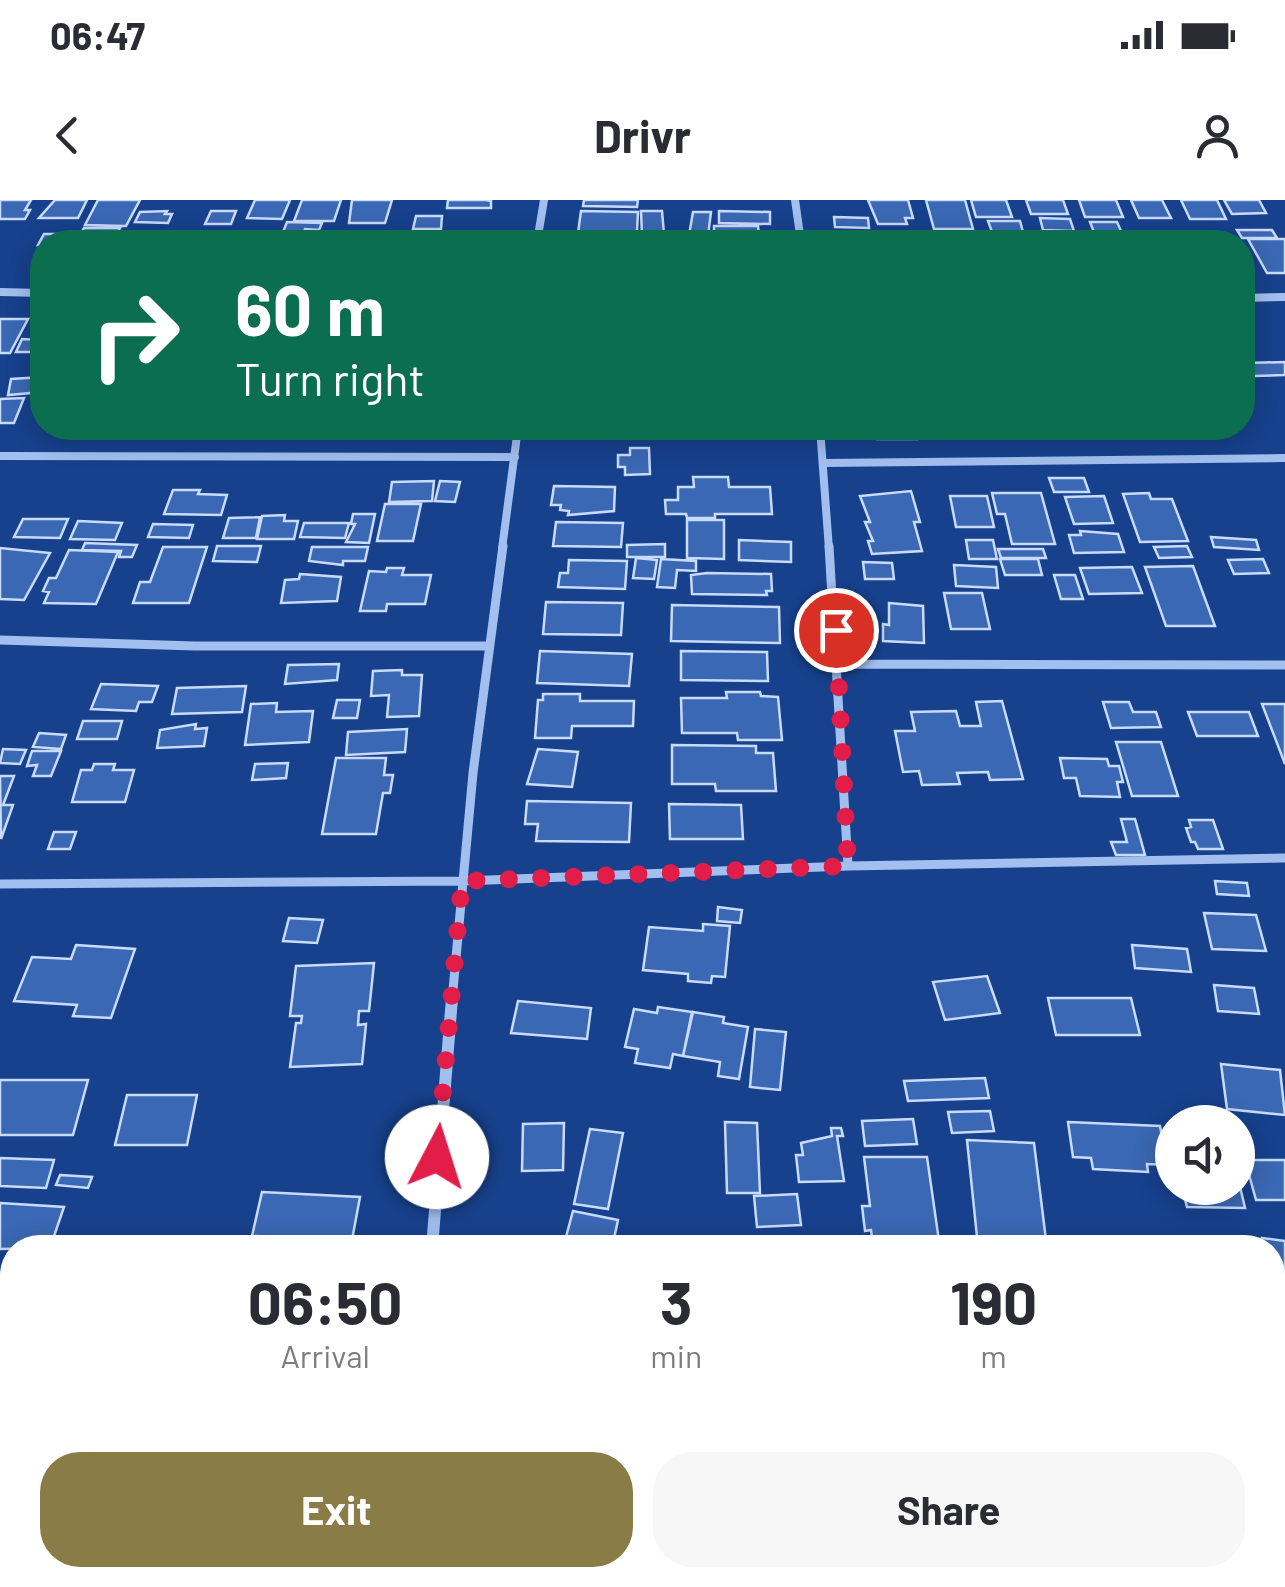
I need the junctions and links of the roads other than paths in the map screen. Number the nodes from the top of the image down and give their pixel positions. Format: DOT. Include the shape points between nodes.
graph roads {
  1 [pos="544,200"];
  2 [pos="796,200"];
  3 [pos="539,230"];
  4 [pos="800,230"];
  5 [pos="0,292"];
  6 [pos="30,293"];
  7 [pos="1285,297"];
  8 [pos="1255,298"];
  9 [pos="517,440"];
  10 [pos="821,440"];
  11 [pos="0,456"];
  12 [pos="516,456"];
  13 [pos="1285,458"];
  14 [pos="823,462"];
  15 [pos="0,640"];
  16 [pos="489,646"];
  17 [pos="838,664"];
  18 [pos="1285,665"];
  19 [pos="1285,858"];
  20 [pos="848,866"];
  21 [pos="462,881"];
  22 [pos="0,884"];
  23 [pos="433,1235"];
  1 -- 3 [label="street"];
  2 -- 4 [label="street"];
  5 -- 6 [label="street"];
  7 -- 8 [label="street"];
  9 -- 12 [label="street"];
  10 -- 14 [label="street"];
  11 -- 12 [label="street"];
  12 -- 16 [label="street"];
  13 -- 14 [label="street"];
  14 -- 17 [label="street"];
  15 -- 16 [label="street"];
  16 -- 21 [label="street"];
  17 -- 18 [label="street"];
  17 -- 20 [label="street"];
  19 -- 20 [label="street"];
  20 -- 21 [label="street"];
  21 -- 22 [label="street"];
  21 -- 23 [label="street"];
}
